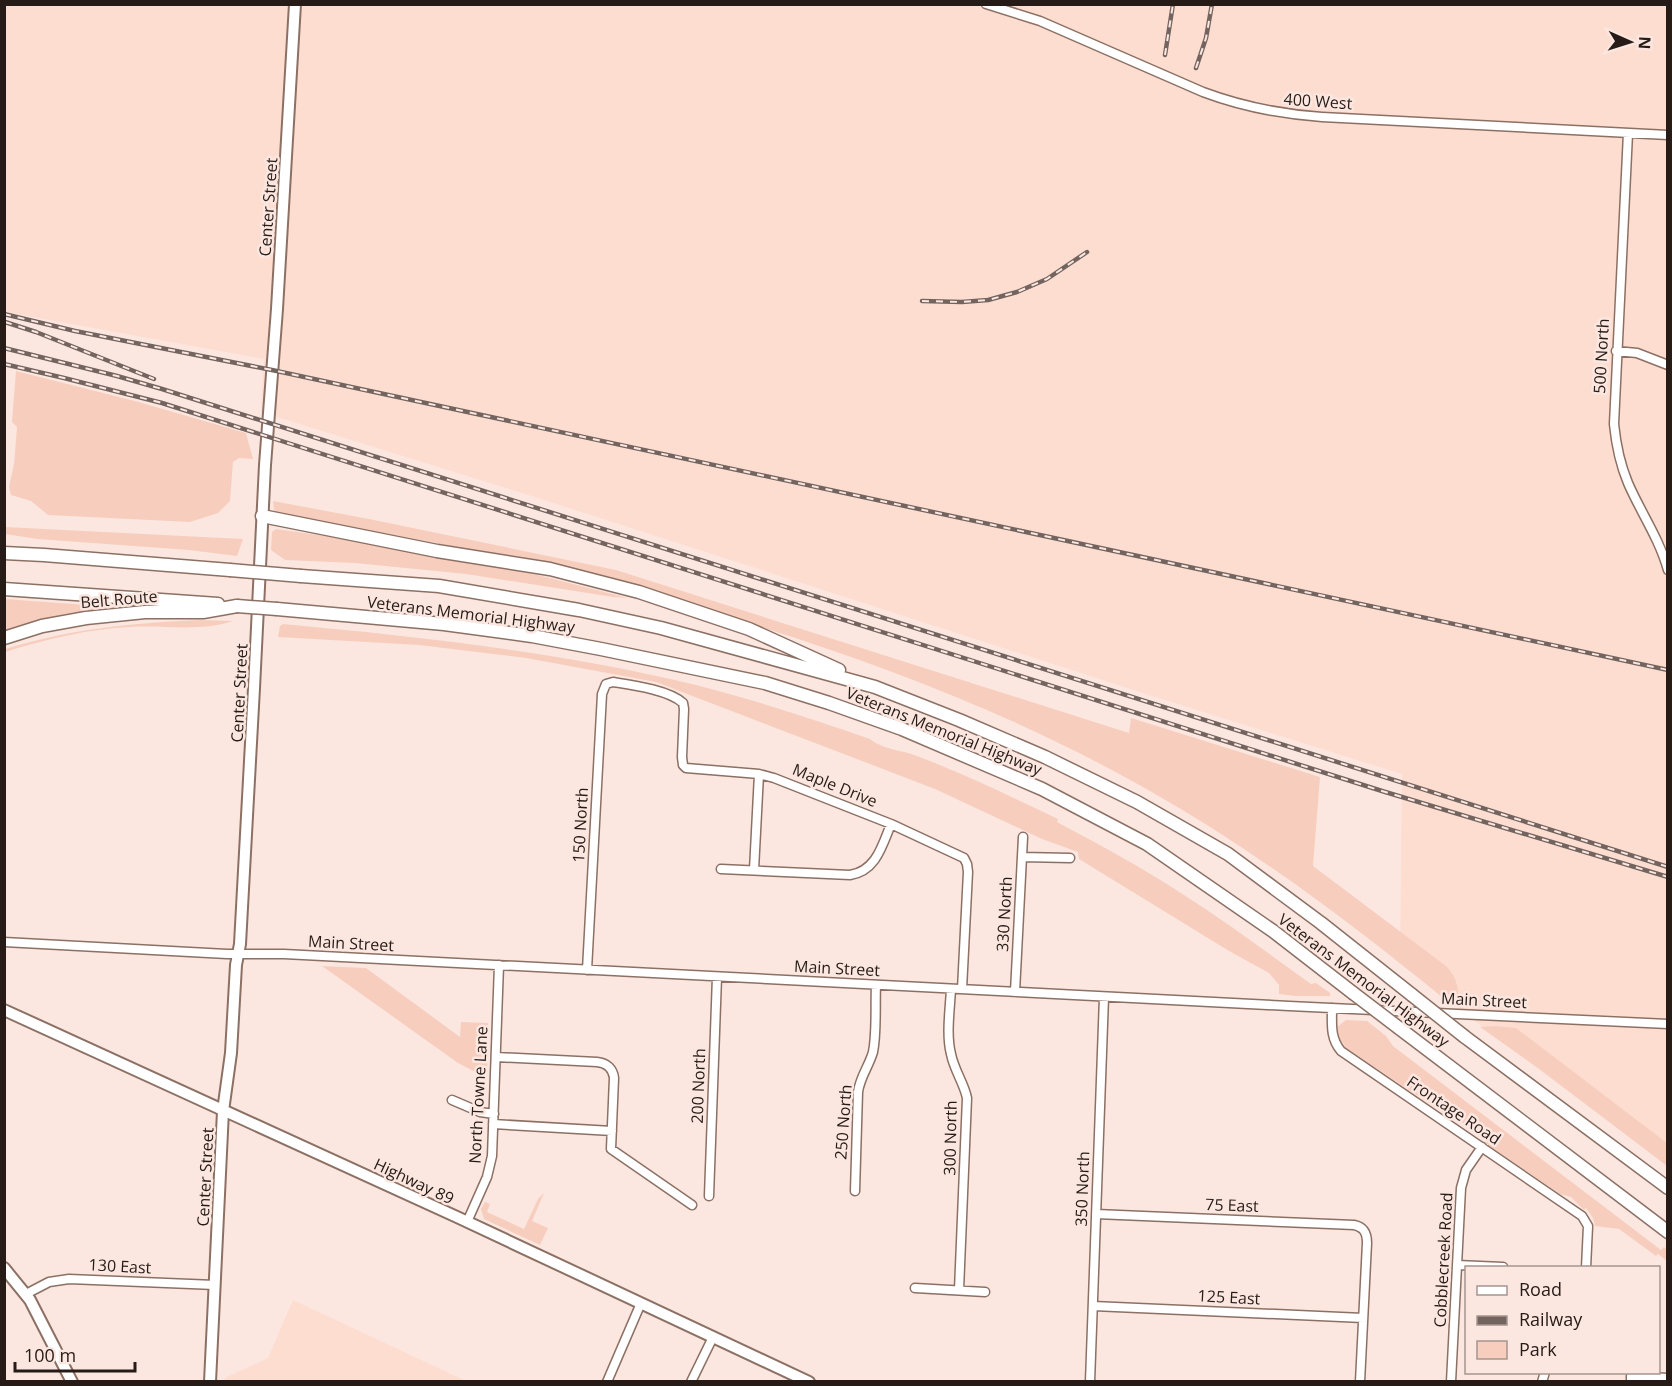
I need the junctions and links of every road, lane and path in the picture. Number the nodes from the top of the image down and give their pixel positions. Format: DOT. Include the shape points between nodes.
graph roads {
  1 [pos="295,4"];
  2 [pos="986,4"];
  3 [pos="1629,133"];
  4 [pos="1668,135"];
  5 [pos="1616,351"];
  6 [pos="1668,365"];
  7 [pos="262,516"];
  8 [pos="4,553"];
  9 [pos="1668,570"];
  10 [pos="4,589"];
  11 [pos="237,606"];
  12 [pos="4,638"];
  13 [pos="875,687"];
  14 [pos="684,767"];
  15 [pos="759,774"];
  16 [pos="891,824"];
  17 [pos="1023,837"];
  18 [pos="1022,857"];
  19 [pos="1070,858"];
  20 [pos="721,869"];
  21 [pos="754,870"];
  22 [pos="4,942"];
  23 [pos="238,954"];
  24 [pos="499,965"];
  25 [pos="587,970"];
  26 [pos="717,977"];
  27 [pos="876,985"];
  28 [pos="951,989"];
  29 [pos="962,989"];
  30 [pos="1015,992"];
  31 [pos="1104,997"];
  32 [pos="1332,1008"];
  33 [pos="4,1010"];
  34 [pos="1668,1024"];
  35 [pos="496,1057"];
  36 [pos="452,1100"];
  37 [pos="223,1111"];
  38 [pos="494,1114"];
  39 [pos="493,1124"];
  40 [pos="612,1131"];
  41 [pos="1482,1147"];
  42 [pos="1668,1188"];
  43 [pos="855,1191"];
  44 [pos="709,1196"];
  45 [pos="692,1205"];
  46 [pos="1096,1214"];
  47 [pos="467,1222"];
  48 [pos="1668,1232"];
  49 [pos="1457,1265"];
  50 [pos="1480,1266"];
  51 [pos="1586,1266"];
  52 [pos="4,1268"];
  53 [pos="215,1286"];
  54 [pos="915,1288"];
  55 [pos="959,1290"];
  56 [pos="985,1292"];
  57 [pos="26,1294"];
  58 [pos="641,1303"];
  59 [pos="1093,1306"];
  60 [pos="1363,1318"];
  61 [pos="713,1337"];
  62 [pos="1668,1378"];
  63 [pos="795,1379"];
  64 [pos="72,1382"];
  65 [pos="210,1382"];
  66 [pos="607,1382"];
  67 [pos="691,1382"];
  68 [pos="809,1382"];
  69 [pos="1090,1382"];
  70 [pos="1360,1382"];
  71 [pos="1451,1382"];
  72 [pos="1631,1382"];
  1 -- 7 [label="main road, Center Street"];
  2 -- 3 [label="street, 400 West" via="1040,21 1229,102 1270,112"];
  3 -- 4 [label="street, 400 West"];
  3 -- 5 [label="street, 500 North"];
  5 -- 6 [label="street" via="1636,353"];
  5 -- 9 [label="street, 500 North" via="1614,410 1618,452"];
  7 -- 13 [label="highway" via="550,569 639,592 749,629"];
  7 -- 23 [label="main road, Center Street"];
  8 -- 13 [label="highway, Veterans Memorial Highway, bridge" via="439,586 661,628"];
  10 -- 11 [label="highway, Veterans Memorial Highway"];
  11 -- 12 [label="highway, Belt Route" via="204,612 86,618"];
  11 -- 48 [label="highway, Veterans Memorial Highway, bridge" via="444,624 532,636 765,683 881,721 1042,789 1147,844 1273,931"];
  13 -- 42 [label="highway, Veterans Memorial Highway, bridge" via="1034,753 1137,802 1228,854"];
  14 -- 15 [label="street, Maple Drive"];
  14 -- 25 [label="street, 150 North" via="684,705 679,699 653,690 608,683 602,694"];
  15 -- 16 [label="street, Maple Drive"];
  15 -- 21 [label="street"];
  16 -- 21 [label="street" via="876,859 864,871 850,875"];
  16 -- 29 [label="street, Maple Drive" via="966,860"];
  17 -- 18 [label="street, 330 North"];
  18 -- 19 [label="street"];
  18 -- 30 [label="street, 330 North"];
  20 -- 21 [label="street"];
  22 -- 23 [label="street, Main Street"];
  23 -- 24 [label="street, Main Street"];
  23 -- 37 [label="main road, Center Street"];
  24 -- 25 [label="street, Main Street"];
  24 -- 35 [label="street, North Towne Lane"];
  25 -- 26 [label="street, Main Street"];
  26 -- 27 [label="street, Main Street"];
  26 -- 44 [label="street, 200 North"];
  27 -- 28 [label="street, Main Street"];
  27 -- 43 [label="street, 250 North" via="873,1047 858,1092"];
  28 -- 29 [label="street, Main Street"];
  28 -- 55 [label="street, 300 North" via="949,1047 967,1098"];
  29 -- 30 [label="street, Main Street"];
  30 -- 31 [label="street, Main Street"];
  31 -- 32 [label="street, Main Street"];
  31 -- 46 [label="street, 350 North"];
  32 -- 34 [label="street, Main Street"];
  32 -- 41 [label="street, Frontage Road" via="1332,1034 1341,1051"];
  33 -- 37 [label="main road, Highway 89"];
  35 -- 38 [label="street, North Towne Lane"];
  35 -- 40 [label="street" via="606,1065 614,1078"];
  36 -- 38 [label="street"];
  37 -- 47 [label="main road, Highway 89"];
  37 -- 53 [label="main road, Center Street"];
  38 -- 39 [label="street, North Towne Lane"];
  39 -- 40 [label="street"];
  39 -- 47 [label="street, North Towne Lane" via="489,1170"];
  40 -- 45 [label="street" via="611,1149 615,1153"];
  41 -- 49 [label="street, Cobblecreek Road" via="1468,1165 1462,1182"];
  41 -- 51 [label="street, Frontage Road" via="1586,1221"];
  46 -- 59 [label="street, 350 North"];
  46 -- 60 [label="street, 75 East" via="1362,1228 1367,1243"];
  47 -- 58 [label="main road, Highway 89"];
  49 -- 50 [label="street"];
  49 -- 71 [label="street, Cobblecreek Road"];
  52 -- 57 [label="main road"];
  53 -- 57 [label="street, 130 East" via="69,1279 49,1282"];
  53 -- 65 [label="main road, Center Street"];
  54 -- 55 [label="street"];
  55 -- 56 [label="street"];
  57 -- 64 [label="main road"];
  58 -- 61 [label="main road, Highway 89"];
  58 -- 66 [label="street"];
  59 -- 60 [label="street, 125 East"];
  59 -- 69 [label="street, 350 North"];
  60 -- 70 [label="street"];
  61 -- 63 [label="main road, Highway 89"];
  61 -- 67 [label="street"];
  62 -- 72 [label="street" via="1631,1376"];
  63 -- 68 [label="main road, Highway 89"];
}
